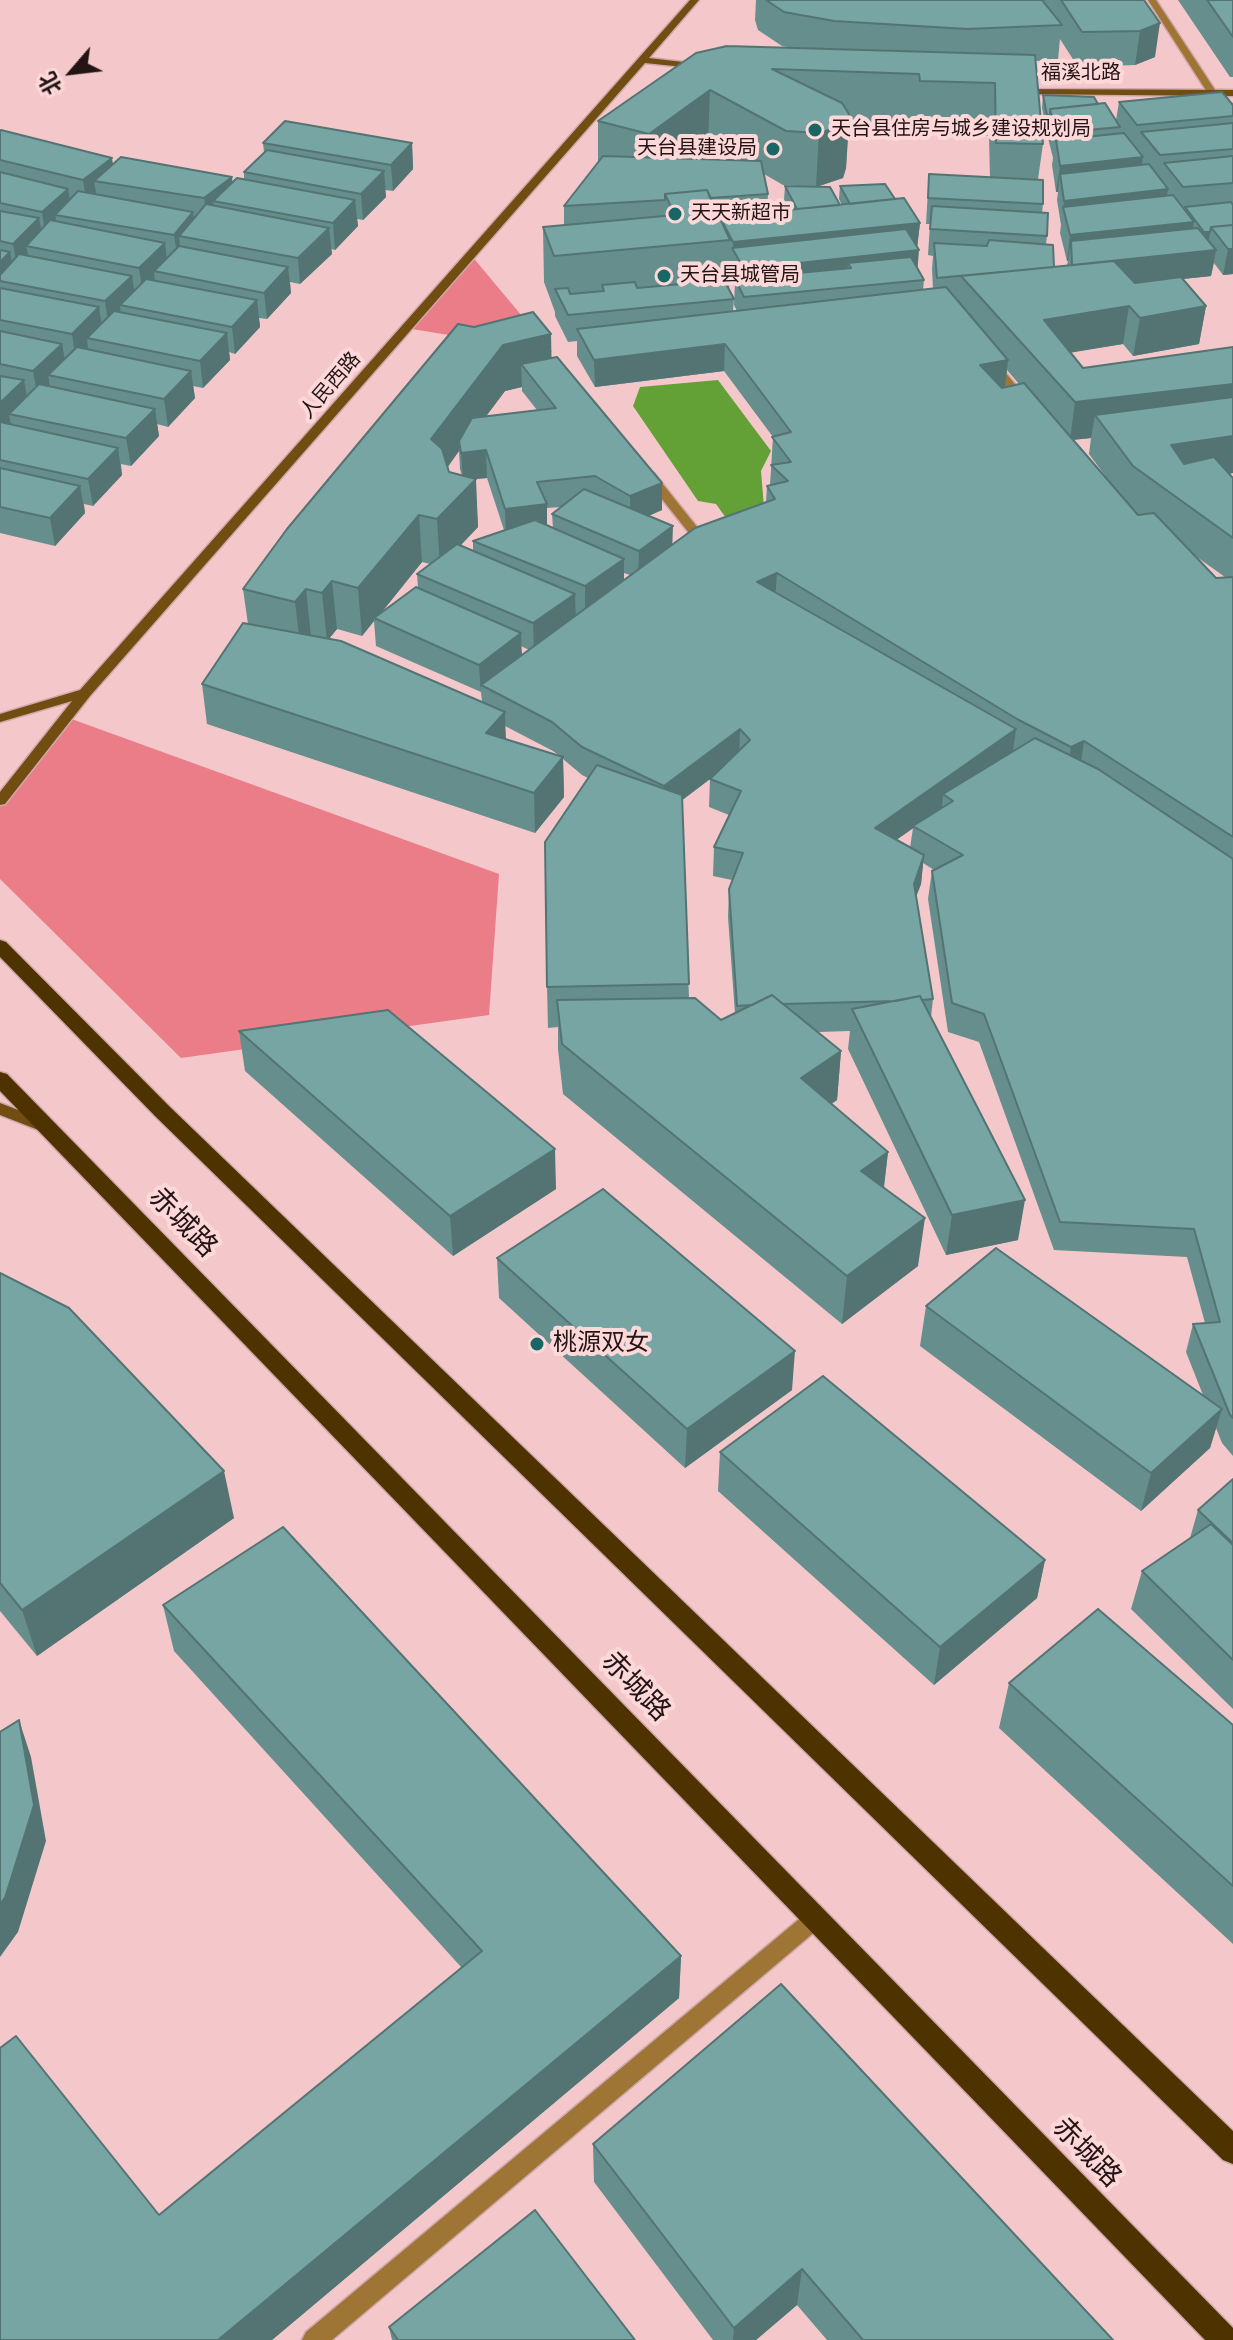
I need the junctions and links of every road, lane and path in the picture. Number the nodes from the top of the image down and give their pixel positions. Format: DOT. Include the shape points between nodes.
graph roads {
  1 [pos="695,0"];
  2 [pos="1152,0"];
  3 [pos="642,60"];
  4 [pos="717,69"];
  5 [pos="999,92"];
  6 [pos="1212,93"];
  7 [pos="1233,93"];
  8 [pos="977,345"];
  9 [pos="1039,418"];
  10 [pos="640,464"];
  11 [pos="720,560"];
  12 [pos="85,693"];
  13 [pos="0,718"];
  14 [pos="0,801"];
  15 [pos="0,946"];
  16 [pos="0,1079"];
  17 [pos="0,1109"];
  18 [pos="46,1127"];
  19 [pos="817,1917"];
  20 [pos="1233,2150"];
  21 [pos="314,2340"];
  22 [pos="1225,2340"];
  1 -- 3 [label="main road, 人民西路"];
  2 -- 6 [label="street"];
  3 -- 4 [label="main road"];
  3 -- 12 [label="main road, 人民西路"];
  5 -- 6 [label="main road, 福溪北路"];
  6 -- 7 [label="main road, 福溪北路"];
  8 -- 9 [label="street"];
  10 -- 11 [label="street"];
  12 -- 13 [label="main road"];
  12 -- 14 [label="main road, 人民西路"];
  15 -- 20 [label="main road" via="174,1123"];
  16 -- 18 [label="main road, 赤城路"];
  17 -- 18 [label="main road"];
  18 -- 19 [label="main road, 赤城路"];
  19 -- 21 [label="street"];
  19 -- 22 [label="main road, 赤城路"];
}
